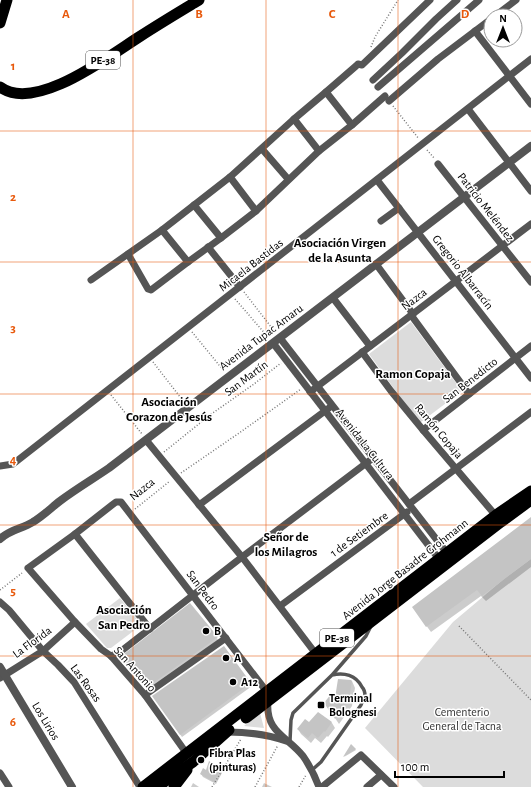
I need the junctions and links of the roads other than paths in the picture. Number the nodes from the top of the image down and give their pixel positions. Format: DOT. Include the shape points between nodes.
graph roads {
  1 [pos="7,0"];
  2 [pos="199,0"];
  3 [pos="430,0"];
  4 [pos="457,0"];
  5 [pos="479,0"];
  6 [pos="516,0"];
  7 [pos="506,8"];
  8 [pos="0,23"];
  9 [pos="483,25"];
  10 [pos="475,31"];
  11 [pos="531,59"];
  12 [pos="509,76"];
  13 [pos="373,80"];
  14 [pos="0,87"];
  15 [pos="378,87"];
  16 [pos="326,92"];
  17 [pos="531,104"];
  18 [pos="468,109"];
  19 [pos="294,119"];
  20 [pos="352,125"];
  21 [pos="531,146"];
  22 [pos="262,148"];
  23 [pos="319,151"];
  24 [pos="509,163"];
  25 [pos="438,164"];
  26 [pos="230,177"];
  27 [pos="288,179"];
  28 [pos="377,180"];
  29 [pos="531,190"];
  30 [pos="464,197"];
  31 [pos="194,205"];
  32 [pos="398,208"];
  33 [pos="256,211"];
  34 [pos="381,221"];
  35 [pos="531,224"];
  36 [pos="162,230"];
  37 [pos="418,233"];
  38 [pos="222,238"];
  39 [pos="502,246"];
  40 [pos="208,247"];
  41 [pos="128,254"];
  42 [pos="188,262"];
  43 [pos="376,264"];
  44 [pos="91,280"];
  45 [pos="456,281"];
  46 [pos="531,282"];
  47 [pos="240,287"];
  48 [pos="333,298"];
  49 [pos="412,315"];
  50 [pos="280,338"];
  51 [pos="273,343"];
  52 [pos="370,346"];
  53 [pos="531,346"];
  54 [pos="362,352"];
  55 [pos="516,358"];
  56 [pos="531,378"];
  57 [pos="318,386"];
  58 [pos="310,392"];
  59 [pos="469,394"];
  60 [pos="332,406"];
  61 [pos="325,411"];
  62 [pos="531,412"];
  63 [pos="423,430"];
  64 [pos="146,440"];
  65 [pos="373,458"];
  66 [pos="366,464"];
  67 [pos="0,466"];
  68 [pos="456,468"];
  69 [pos="531,491"];
  70 [pos="531,500"];
  71 [pos="199,504"];
  72 [pos="410,506"];
  73 [pos="405,514"];
  74 [pos="498,519"];
  75 [pos="75,534"];
  76 [pos="0,539"];
  77 [pos="443,556"];
  78 [pos="242,557"];
  79 [pos="193,595"];
  80 [pos="0,602"];
  81 [pos="280,606"];
  82 [pos="376,618"];
  83 [pos="75,622"];
  84 [pos="150,628"];
  85 [pos="226,638"];
  86 [pos="43,651"];
  87 [pos="316,654"];
  88 [pos="111,656"];
  89 [pos="0,667"];
  90 [pos="332,675"];
  91 [pos="2,677"];
  92 [pos="145,695"];
  93 [pos="268,696"];
  94 [pos="227,732"];
  95 [pos="290,742"];
  96 [pos="190,758"];
  97 [pos="312,770"];
  98 [pos="0,773"];
  99 [pos="381,775"];
  100 [pos="9,787"];
  101 [pos="72,787"];
  102 [pos="140,787"];
  103 [pos="144,787"];
  104 [pos="158,787"];
  105 [pos="174,787"];
  106 [pos="319,787"];
  107 [pos="322,787"];
  108 [pos="367,787"];
  109 [pos="394,787"];
  1 -- 8 [label="highway"];
  2 -- 14 [label="highway, PE-38" via="83,73 60,84 18,94"];
  3 -- 16 [label="street" via="362,66 358,64"];
  4 -- 13 [label="street"];
  5 -- 15 [label="street"];
  6 -- 7 [label="street"];
  9 -- 10 [label="street"];
  10 -- 12 [label="street"];
  10 -- 20 [label="street"];
  11 -- 12 [label="street, Micaela Bastidas"];
  12 -- 17 [label="street"];
  12 -- 18 [label="street, Micaela Bastidas"];
  16 -- 19 [label="street"];
  16 -- 20 [label="street"];
  18 -- 24 [label="street"];
  18 -- 28 [label="street, Micaela Bastidas"];
  19 -- 22 [label="street"];
  19 -- 23 [label="street"];
  20 -- 23 [label="street"];
  21 -- 24 [label="street, Avenida Tupac Amaru"];
  22 -- 26 [label="street"];
  22 -- 27 [label="street"];
  23 -- 27 [label="street"];
  24 -- 29 [label="street"];
  24 -- 30 [label="street, Avenida Tupac Amaru"];
  25 -- 30 [label="street, Patricio Meléndez"];
  26 -- 31 [label="street"];
  26 -- 33 [label="street"];
  27 -- 33 [label="street"];
  28 -- 32 [label="street, Gregorio Albarracín"];
  28 -- 47 [label="street, Micaela Bastidas"];
  30 -- 37 [label="street, Avenida Tupac Amaru"];
  30 -- 39 [label="street, Patricio Meléndez"];
  31 -- 36 [label="street"];
  31 -- 38 [label="street"];
  32 -- 34 [label="street"];
  32 -- 37 [label="street, Gregorio Albarracín"];
  33 -- 38 [label="street"];
  35 -- 39 [label="street, Nazca"];
  36 -- 41 [label="street"];
  36 -- 42 [label="street"];
  37 -- 43 [label="street, Avenida Tupac Amaru"];
  37 -- 45 [label="street, Gregorio Albarracín"];
  38 -- 40 [label="street"];
  39 -- 45 [label="street, Nazca"];
  39 -- 46 [label="street, Patricio Meléndez"];
  40 -- 42 [label="street"];
  40 -- 47 [label="street"];
  41 -- 42 [label="street" via="150,290"];
  41 -- 44 [label="street"];
  43 -- 48 [label="street, Avenida Tupac Amaru"];
  43 -- 49 [label="street"];
  45 -- 49 [label="street, Nazca"];
  45 -- 55 [label="street, Gregorio Albarracín"];
  47 -- 67 [label="street, Micaela Bastidas" via="13,464"];
  48 -- 50 [label="street, Avenida Tupac Amaru"];
  48 -- 52 [label="street"];
  49 -- 52 [label="street, Nazca"];
  49 -- 59 [label="street"];
  50 -- 51 [label="street, Avenida Tupac Amaru"];
  50 -- 57 [label="street, Avenida La Cultura"];
  51 -- 58 [label="street, Avenida La Cultura"];
  51 -- 64 [label="street, Avenida Tupac Amaru"];
  52 -- 54 [label="street, Nazca"];
  53 -- 55 [label="street, San Benedicto"];
  54 -- 57 [label="street, Nazca"];
  54 -- 63 [label="street, Ramón Copaja"];
  55 -- 56 [label="street, Gregorio Albarracín"];
  55 -- 59 [label="street, San Benedicto"];
  57 -- 58 [label="street, Nazca"];
  57 -- 60 [label="street, Avenida La Cultura"];
  58 -- 61 [label="street, Avenida La Cultura"];
  59 -- 63 [label="street, San Benedicto"];
  60 -- 61 [label="street"];
  60 -- 65 [label="street, Avenida La Cultura"];
  61 -- 66 [label="street, Avenida La Cultura"];
  61 -- 71 [label="street"];
  62 -- 68 [label="street, 1 de Setiembre"];
  63 -- 68 [label="street, Ramón Copaja"];
  64 -- 71 [label="street"];
  64 -- 76 [label="street, Avenida Tupac Amaru" via="42,516"];
  65 -- 66 [label="street"];
  65 -- 72 [label="street, Avenida La Cultura"];
  66 -- 73 [label="street, Avenida La Cultura"];
  66 -- 78 [label="street"];
  68 -- 72 [label="street, 1 de Setiembre"];
  68 -- 74 [label="street, Ramón Copaja"];
  69 -- 74 [label="highway, Avenida Jorge Basadre Grohmann / PE-38"];
  70 -- 74 [label="highway, Avenida Jorge Basadre Grohmann / PE-38"];
  71 -- 78 [label="street"];
  72 -- 73 [label="street, 1 de Setiembre"];
  72 -- 77 [label="street, Avenida La Cultura"];
  73 -- 77 [label="street, Avenida La Cultura"];
  73 -- 81 [label="street, 1 de Setiembre"];
  74 -- 77 [label="highway, Avenida Jorge Basadre Grohmann / PE-38"];
  74 -- 82 [label="highway, Avenida Jorge Basadre Grohmann / PE-38"];
  75 -- 79 [label="street, San Pedro" via="116,502 121,502"];
  75 -- 83 [label="street, San Antonio" via="28,568"];
  75 -- 84 [label="street"];
  77 -- 87 [label="highway, Avenida Jorge Basadre Grohmann / PE-38"];
  78 -- 79 [label="street"];
  78 -- 81 [label="street"];
  79 -- 84 [label="street"];
  79 -- 85 [label="street, San Pedro"];
  80 -- 86 [label="street, Las Rosas"];
  81 -- 87 [label="street"];
  82 -- 90 [label="lane" via="366,636"];
  82 -- 93 [label="highway, Avenida Jorge Basadre Grohmann / PE-38"];
  83 -- 86 [label="street, La Florida"];
  83 -- 88 [label="street, San Antonio"];
  84 -- 88 [label="street"];
  85 -- 92 [label="street"];
  85 -- 93 [label="street, San Pedro"];
  86 -- 91 [label="street, La Florida"];
  86 -- 102 [label="street, Las Rosas" via="74,682"];
  87 -- 93 [label="highway, Avenida Jorge Basadre Grohmann / PE-38"];
  88 -- 92 [label="street, San Antonio"];
  89 -- 91 [label="street, Los Lirios"];
  90 -- 95 [label="lane" via="293,713 290,720"];
  90 -- 97 [label="lane" via="352,676 359,682 365,695 361,705 321,762"];
  91 -- 101 [label="street, Los Lirios"];
  92 -- 96 [label="street, San Antonio"];
  93 -- 94 [label="highway, Avenida Jorge Basadre Grohmann / PE-38"];
  93 -- 95 [label="street" via="271,722 276,731"];
  93 -- 96 [label="highway, Avenida Jorge Basadre Grohmann / PE-38"];
  94 -- 95 [label="street" via="245,732"];
  94 -- 96 [label="highway, Avenida Jorge Basadre Grohmann / PE-38"];
  95 -- 97 [label="street"];
  96 -- 103 [label="highway, Avenida Jorge Basadre Grohmann / PE-38"];
  96 -- 104 [label="highway, Avenida Jorge Basadre Grohmann / PE-38"];
  96 -- 105 [label="highway"];
  97 -- 106 [label="street"];
  98 -- 100 [label="street"];
  99 -- 107 [label="street" via="361,755"];
  99 -- 108 [label="street"];
  99 -- 109 [label="street"];
}
